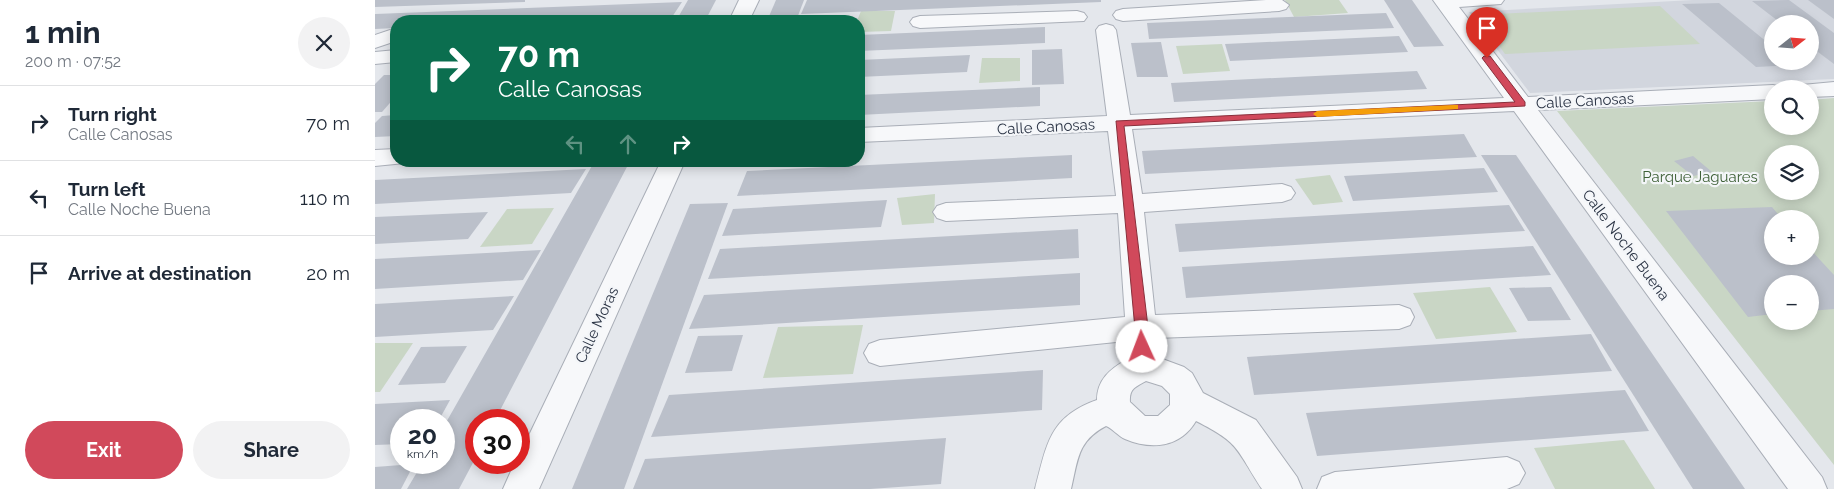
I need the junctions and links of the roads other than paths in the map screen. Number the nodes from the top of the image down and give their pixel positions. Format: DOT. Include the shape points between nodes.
graph roads {
  1 [pos="749,0"];
  2 [pos="1494,0"];
  3 [pos="1444,1"];
  4 [pos="1279,5"];
  5 [pos="1091,11"];
  6 [pos="742,15"];
  7 [pos="1123,15"];
  8 [pos="920,22"];
  9 [pos="1106,30"];
  10 [pos="390,42"];
  11 [pos="380,55"];
  12 [pos="1834,88"];
  13 [pos="1819,89"];
  14 [pos="1764,92"];
  15 [pos="1521,104"];
  16 [pos="1119,123"];
  17 [pos="865,135"];
  18 [pos="390,157"];
  19 [pos="375,158"];
  20 [pos="670,167"];
  21 [pos="1282,193"];
  22 [pos="1129,204"];
  23 [pos="946,212"];
  24 [pos="1399,317"];
  25 [pos="1142,327"];
  26 [pos="879,353"];
  27 [pos="1142,367"];
  28 [pos="1188,401"];
  29 [pos="1114,409"];
  30 [pos="1507,473"];
  31 [pos="521,489"];
  32 [pos="1053,489"];
  33 [pos="1284,489"];
  34 [pos="1335,489"];
  35 [pos="1809,489"];
  1 -- 6 [label="street"];
  2 -- 3 [label="street"];
  3 -- 15 [label="street, Calle Noche Buena"];
  4 -- 7 [label="street"];
  5 -- 7 [label="street" via="1117,10"];
  5 -- 8 [label="street"];
  5 -- 9 [label="street" via="1079,23 1085,28"];
  7 -- 9 [label="street" via="1121,25"];
  9 -- 16 [label="street"];
  10 -- 11 [label="street"];
  12 -- 13 [label="street"];
  14 -- 15 [label="street, Calle Canosas"];
  15 -- 16 [label="street, Calle Canosas"];
  15 -- 35 [label="street, Calle Noche Buena"];
  16 -- 17 [label="street, Calle Canosas"];
  16 -- 22 [label="street"];
  18 -- 19 [label="street"];
  20 -- 31 [label="street, Calle Moras"];
  21 -- 22 [label="street"];
  22 -- 23 [label="street"];
  22 -- 25 [label="street"];
  24 -- 25 [label="street"];
  25 -- 26 [label="street"];
  25 -- 27 [label="street"];
  27 -- 28 [label="street" via="1159,368 1174,375 1184,386"];
  27 -- 29 [label="street" via="1128,372 1117,382 1112,395"];
  28 -- 29 [label="street" via="1185,413 1177,423 1163,430 1134,428"];
  28 -- 33 [label="street" via="1243,430 1274,480"];
  29 -- 32 [label="street" via="1090,415 1077,424 1067,438"];
  30 -- 34 [label="street"];
}
